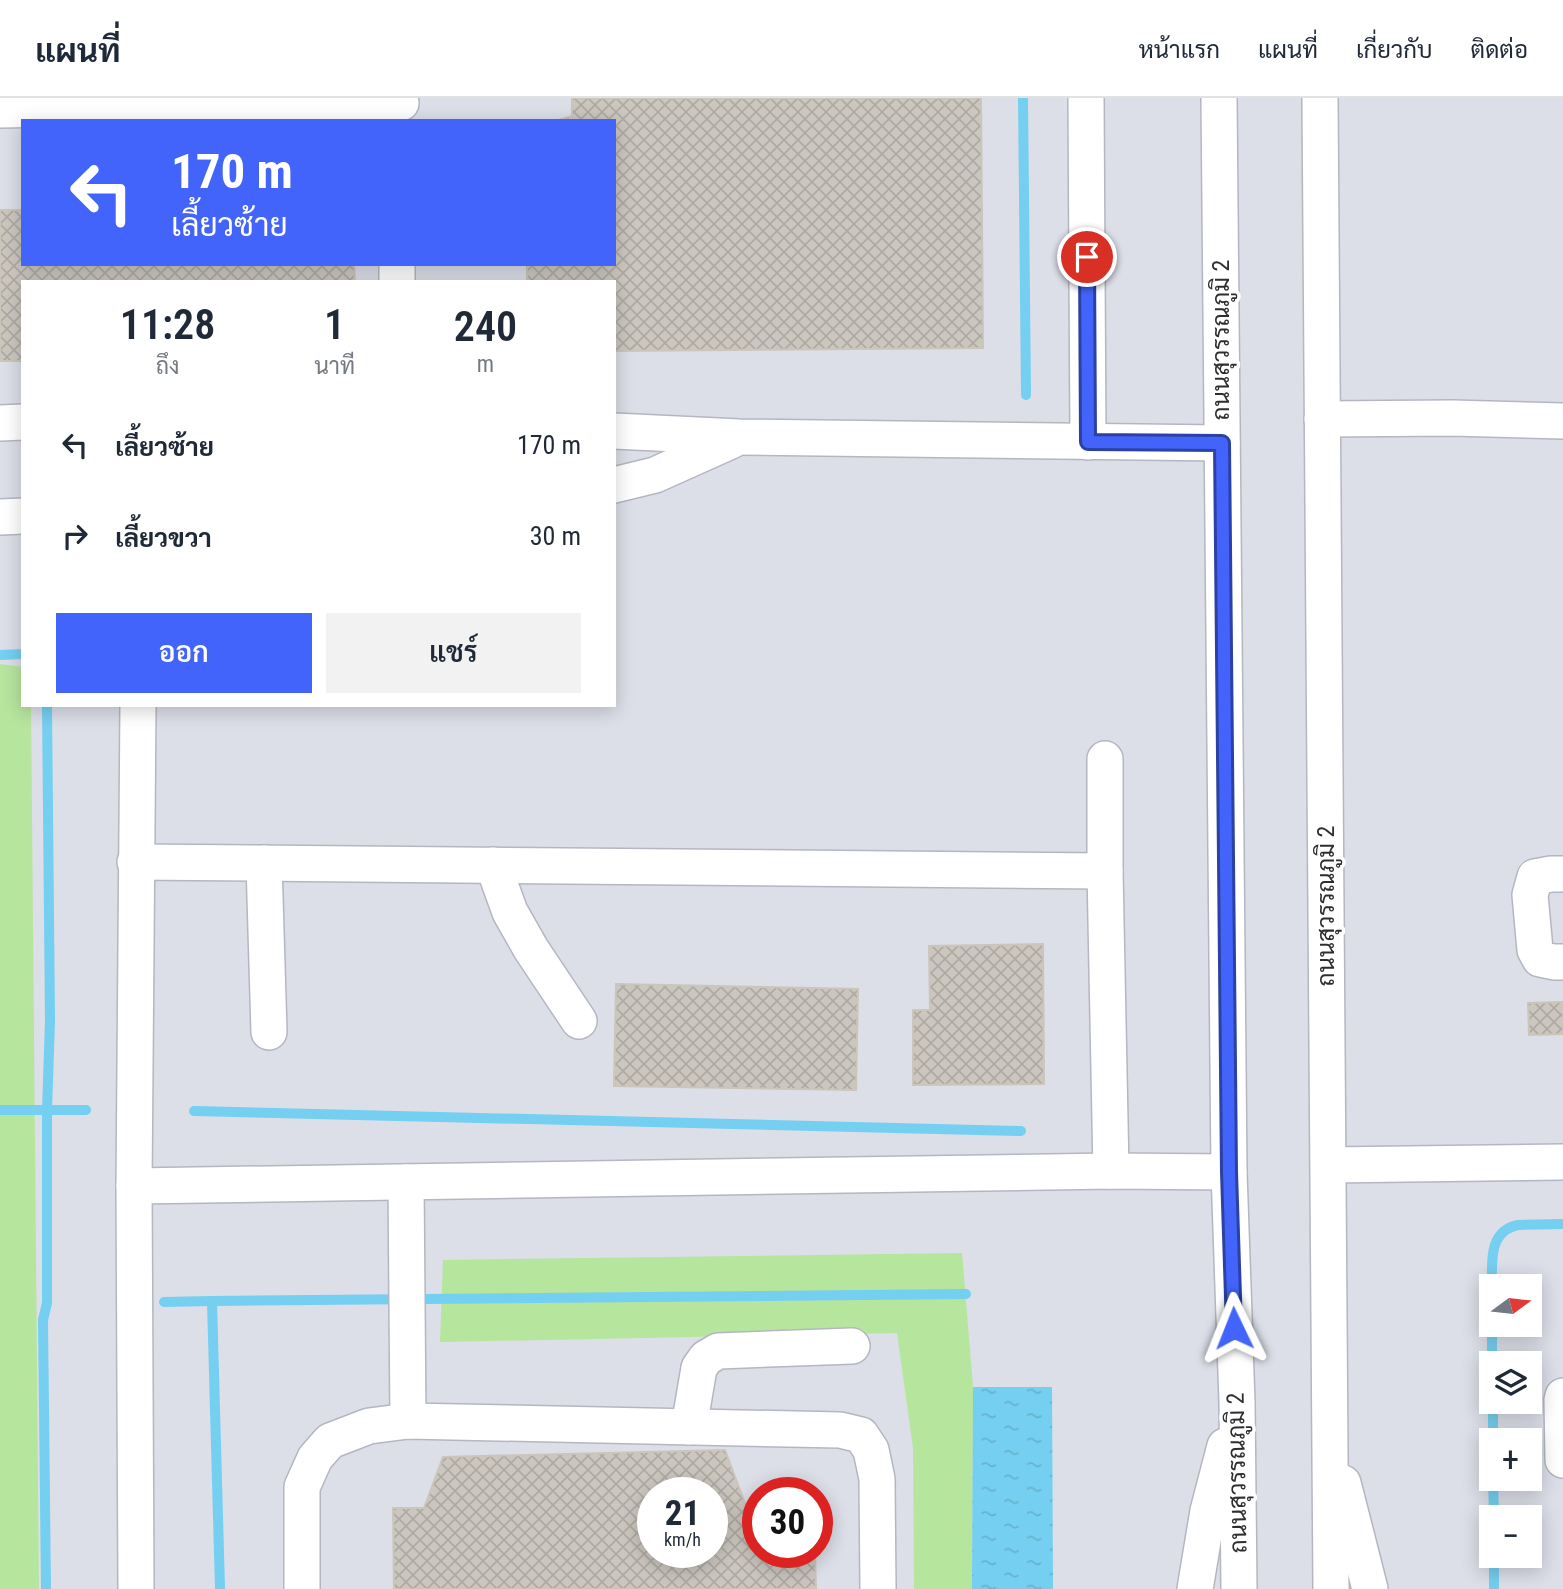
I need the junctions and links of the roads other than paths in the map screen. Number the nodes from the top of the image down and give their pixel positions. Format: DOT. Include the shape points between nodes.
graph roads {
  1 [pos="1086,98"];
  2 [pos="1219,98"];
  3 [pos="1320,98"];
  4 [pos="401,107"];
  5 [pos="0,110"];
  6 [pos="1322,419"];
  7 [pos="1563,421"];
  8 [pos="21,422"];
  9 [pos="0,423"];
  10 [pos="616,431"];
  11 [pos="739,437"];
  12 [pos="1088,442"];
  13 [pos="1222,443"];
  14 [pos="616,485"];
  15 [pos="21,516"];
  16 [pos="0,517"];
  17 [pos="138,707"];
  18 [pos="1105,760"];
  19 [pos="135,862"];
  20 [pos="264,863"];
  21 [pos="493,865"];
  22 [pos="1105,871"];
  23 [pos="1563,874"];
  24 [pos="1563,962"];
  25 [pos="579,1021"];
  26 [pos="269,1032"];
  27 [pos="1563,1162"];
  28 [pos="1329,1165"];
  29 [pos="1111,1171"];
  30 [pos="1229,1172"];
  31 [pos="406,1182"];
  32 [pos="134,1186"];
  33 [pos="852,1346"];
  34 [pos="1563,1396"];
  35 [pos="1237,1402"];
  36 [pos="408,1422"];
  37 [pos="689,1427"];
  38 [pos="1329,1433"];
  39 [pos="1563,1460"];
  40 [pos="136,1589"];
  41 [pos="302,1589"];
  42 [pos="878,1589"];
  43 [pos="1195,1589"];
  44 [pos="1239,1589"];
  45 [pos="1331,1589"];
  46 [pos="1370,1589"];
  1 -- 12 [label="street"];
  2 -- 13 [label="street, ถนนสุวรรณภูมิ 2"];
  3 -- 6 [label="street, ถนนสุวรรณภูมิ 2"];
  4 -- 5 [label="street"];
  6 -- 7 [label="street"];
  6 -- 28 [label="street, ถนนสุวรรณภูมิ 2"];
  8 -- 9 [label="street"];
  10 -- 11 [label="street"];
  11 -- 12 [label="street"];
  11 -- 14 [label="street" via="655,475"];
  12 -- 13 [label="street"];
  13 -- 30 [label="street, ถนนสุวรรณภูมิ 2"];
  15 -- 16 [label="street"];
  17 -- 19 [label="street"];
  18 -- 22 [label="street"];
  19 -- 20 [label="street"];
  19 -- 32 [label="street"];
  20 -- 21 [label="street"];
  20 -- 26 [label="street"];
  21 -- 22 [label="street"];
  21 -- 25 [label="street" via="510,912"];
  22 -- 29 [label="street"];
  23 -- 24 [label="street" via="1535,877 1530,895 1535,950 1540,959"];
  27 -- 28 [label="street"];
  28 -- 38 [label="street, ถนนสุวรรณภูมิ 2"];
  29 -- 30 [label="street"];
  29 -- 31 [label="street"];
  30 -- 35 [label="street, ถนนสุวรรณภูมิ 2"];
  31 -- 32 [label="street"];
  31 -- 36 [label="street"];
  32 -- 40 [label="street"];
  33 -- 37 [label="street" via="718,1351 699,1368"];
  34 -- 39 [label="street"];
  35 -- 43 [label="street" via="1208,1511"];
  35 -- 44 [label="street, ถนนสุวรรณภูมิ 2"];
  36 -- 37 [label="street"];
  36 -- 41 [label="street" via="369,1426 330,1441 315,1458 302,1487"];
  37 -- 42 [label="street" via="840,1430 860,1435 871,1450 877,1479"];
  38 -- 45 [label="street, ถนนสุวรรณภูมิ 2"];
  38 -- 46 [label="street"];
}
